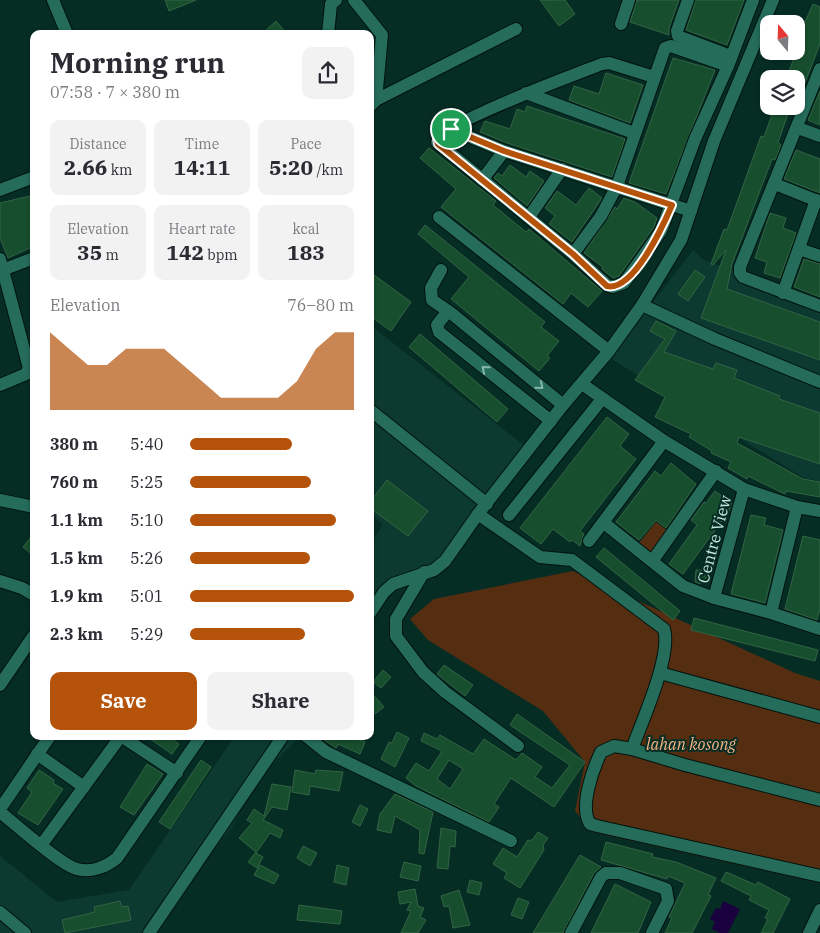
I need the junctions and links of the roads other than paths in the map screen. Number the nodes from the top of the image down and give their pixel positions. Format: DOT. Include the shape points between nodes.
graph roads {
  1 [pos="54,0"];
  2 [pos="336,0"];
  3 [pos="354,0"];
  4 [pos="629,0"];
  5 [pos="688,0"];
  6 [pos="753,0"];
  7 [pos="773,0"];
  8 [pos="621,24"];
  9 [pos="516,29"];
  10 [pos="65,30"];
  11 [pos="328,30"];
  12 [pos="730,61"];
  13 [pos="819,72"];
  14 [pos="654,76"];
  15 [pos="526,93"];
  16 [pos="374,95"];
  17 [pos="374,102"];
  18 [pos="798,128"];
  19 [pos="451,129"];
  20 [pos="634,133"];
  21 [pos="820,136"];
  22 [pos="504,151"];
  23 [pos="562,169"];
  24 [pos="30,179"];
  25 [pos="482,180"];
  26 [pos="775,184"];
  27 [pos="617,186"];
  28 [pos="0,190"];
  29 [pos="818,201"];
  30 [pos="672,205"];
  31 [pos="691,211"];
  32 [pos="439,217"];
  33 [pos="529,217"];
  34 [pos="799,249"];
  35 [pos="573,254"];
  36 [pos="820,256"];
  37 [pos="30,259"];
  38 [pos="1,266"];
  39 [pos="441,270"];
  40 [pos="783,293"];
  41 [pos="642,305"];
  42 [pos="820,306"];
  43 [pos="448,311"];
  44 [pos="609,351"];
  45 [pos="521,371"];
  46 [pos="820,382"];
  47 [pos="0,384"];
  48 [pos="582,384"];
  49 [pos="509,388"];
  50 [pos="602,400"];
  51 [pos="563,405"];
  52 [pos="374,413"];
  53 [pos="551,421"];
  54 [pos="664,441"];
  55 [pos="716,471"];
  56 [pos="744,488"];
  57 [pos="0,500"];
  58 [pos="487,504"];
  59 [pos="30,506"];
  60 [pos="797,507"];
  61 [pos="820,511"];
  62 [pos="478,514"];
  63 [pos="509,515"];
  64 [pos="604,523"];
  65 [pos="589,541"];
  66 [pos="653,560"];
  67 [pos="424,572"];
  68 [pos="0,582"];
  69 [pos="30,593"];
  70 [pos="714,598"];
  71 [pos="374,608"];
  72 [pos="771,613"];
  73 [pos="820,628"];
  74 [pos="30,641"];
  75 [pos="660,673"];
  76 [pos="0,685"];
  77 [pos="820,717"];
  78 [pos="47,740"];
  79 [pos="118,740"];
  80 [pos="127,740"];
  81 [pos="198,740"];
  82 [pos="280,740"];
  83 [pos="311,740"];
  84 [pos="518,746"];
  85 [pos="632,748"];
  86 [pos="37,754"];
  87 [pos="177,773"];
  88 [pos="84,787"];
  89 [pos="820,800"];
  90 [pos="0,811"];
  91 [pos="511,841"];
  92 [pos="42,844"];
  93 [pos="820,876"];
  94 [pos="820,910"];
  95 [pos="0,912"];
  96 [pos="25,933"];
  97 [pos="149,933"];
  98 [pos="571,933"];
  99 [pos="652,933"];
  100 [pos="809,933"];
  1 -- 10 [label="street"];
  2 -- 11 [label="street" via="331,4"];
  3 -- 16 [label="street" via="382,35"];
  4 -- 8 [label="street"];
  5 -- 12 [label="street" via="678,36"];
  6 -- 12 [label="street"];
  7 -- 31 [label="street" via="714,141"];
  9 -- 17 [label="street"];
  12 -- 14 [label="street" via="668,46"];
  12 -- 30 [label="street" via="695,139"];
  13 -- 18 [label="street"];
  14 -- 15 [label="street" via="609,63"];
  14 -- 20 [label="street"];
  15 -- 19 [label="street"];
  15 -- 20 [label="street"];
  18 -- 21 [label="street"];
  18 -- 26 [label="street"];
  19 -- 22 [label="street"];
  19 -- 25 [label="street" via="437,139 438,144"];
  20 -- 27 [label="street"];
  22 -- 23 [label="street"];
  22 -- 25 [label="street"];
  23 -- 27 [label="street"];
  23 -- 33 [label="street"];
  24 -- 28 [label="street"];
  25 -- 33 [label="street"];
  26 -- 29 [label="street"];
  26 -- 40 [label="street" via="740,274"];
  27 -- 30 [label="street"];
  27 -- 35 [label="street" via="601,216"];
  29 -- 34 [label="street"];
  30 -- 31 [label="street"];
  30 -- 35 [label="street" via="655,241 624,283 607,286"];
  31 -- 41 [label="street" via="681,240"];
  32 -- 44 [label="street"];
  33 -- 35 [label="street"];
  34 -- 36 [label="street"];
  34 -- 40 [label="street"];
  37 -- 38 [label="street"];
  38 -- 47 [label="street" via="30,368 26,374"];
  39 -- 43 [label="street" via="431,288 431,296"];
  40 -- 42 [label="street"];
  41 -- 44 [label="street"];
  41 -- 46 [label="street" via="715,340"];
  43 -- 45 [label="street"];
  49 -- 43 [label="street, one-way" via="438,330 437,325"];
  44 -- 48 [label="street"];
  45 -- 49 [label="street"];
  45 -- 51 [label="street, one-way"];
  48 -- 50 [label="street, Centre View"];
  48 -- 51 [label="street"];
  49 -- 53 [label="street"];
  50 -- 54 [label="street, Centre View"];
  50 -- 63 [label="street"];
  51 -- 53 [label="street"];
  52 -- 58 [label="street"];
  53 -- 58 [label="street"];
  54 -- 55 [label="street, Centre View"];
  54 -- 64 [label="street"];
  55 -- 56 [label="street, Centre View"];
  55 -- 66 [label="street, Centre View"];
  56 -- 60 [label="street, Centre View"];
  56 -- 70 [label="street, Centre View"];
  57 -- 59 [label="street"];
  58 -- 62 [label="street"];
  60 -- 61 [label="street, Centre View"];
  60 -- 72 [label="street"];
  62 -- 67 [label="street" via="445,561 434,570"];
  62 -- 75 [label="street" via="540,556 572,560 664,629 667,638"];
  64 -- 65 [label="street"];
  64 -- 66 [label="street, Centre View"];
  66 -- 70 [label="street, Centre View" via="683,586"];
  67 -- 71 [label="street" via="393,584"];
  67 -- 84 [label="street" via="396,619 396,636 423,672 445,692"];
  68 -- 69 [label="street"];
  70 -- 72 [label="street, Centre View"];
  72 -- 73 [label="street, Centre View"];
  74 -- 76 [label="street"];
  75 -- 77 [label="street"];
  75 -- 85 [label="street"];
  78 -- 86 [label="street"];
  79 -- 88 [label="street"];
  80 -- 87 [label="street"];
  81 -- 87 [label="street"];
  82 -- 97 [label="street"];
  83 -- 91 [label="street" via="326,752"];
  85 -- 89 [label="street"];
  85 -- 93 [label="street" via="614,746 601,752 594,765 584,811 590,824"];
  86 -- 88 [label="street"];
  86 -- 90 [label="street"];
  87 -- 92 [label="street" via="117,858 103,867 88,871 76,869"];
  88 -- 92 [label="street"];
  90 -- 92 [label="street"];
  94 -- 100 [label="street"];
  95 -- 96 [label="street"];
  98 -- 99 [label="street" via="601,877 614,872 666,888 668,901"];
}
